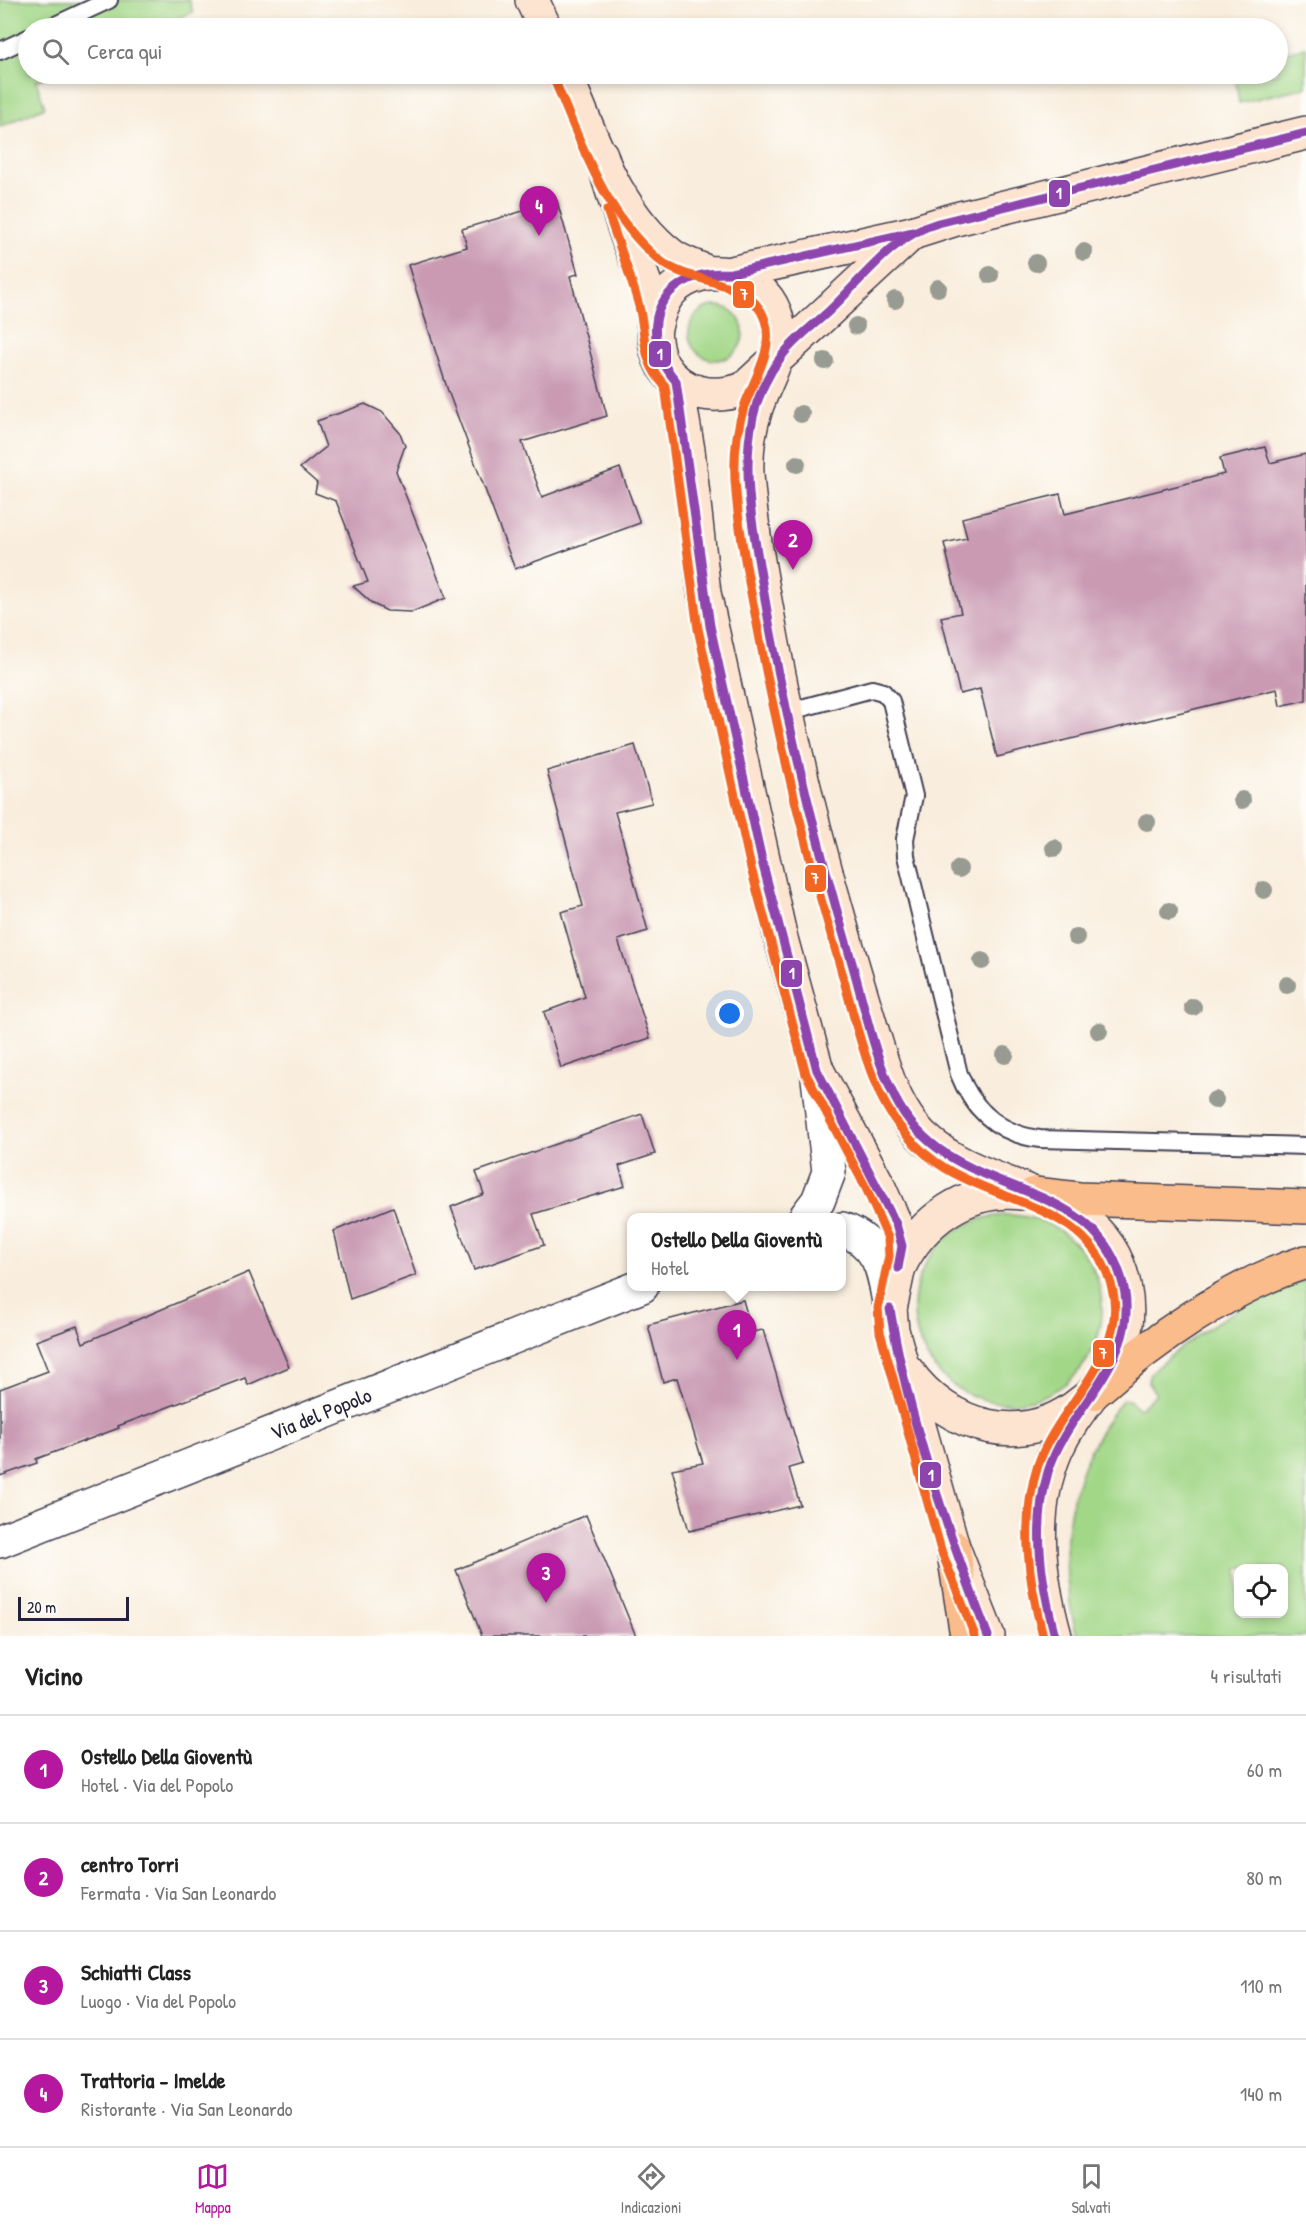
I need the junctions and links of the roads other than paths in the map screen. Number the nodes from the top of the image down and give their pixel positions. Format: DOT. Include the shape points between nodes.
graph roads {
  1 [pos="109,0"];
  2 [pos="532,0"];
  3 [pos="70,18"];
  4 [pos="540,18"];
  5 [pos="18,43"];
  6 [pos="0,51"];
  7 [pos="569,84"];
  8 [pos="1306,133"];
  9 [pos="601,155"];
  10 [pos="912,233"];
  11 [pos="720,273"];
  12 [pos="655,328"];
  13 [pos="778,360"];
  14 [pos="676,381"];
  15 [pos="787,712"];
  16 [pos="817,1070"];
  17 [pos="1306,1146"];
  18 [pos="1034,1194"];
  19 [pos="1306,1207"];
  20 [pos="809,1213"];
  21 [pos="846,1231"];
  22 [pos="1306,1262"];
  23 [pos="898,1268"];
  24 [pos="632,1291"];
  25 [pos="890,1309"];
  26 [pos="897,1351"];
  27 [pos="1094,1393"];
  28 [pos="0,1541"];
  29 [pos="953,1547"];
  30 [pos="967,1636"];
  31 [pos="988,1636"];
  32 [pos="1055,1636"];
  1 -- 3 [label="lane"];
  2 -- 4 [label="main road"];
  5 -- 6 [label="lane"];
  7 -- 9 [label="main road"];
  8 -- 10 [label="main road"];
  9 -- 11 [label="main road" via="613,184 645,231 672,256"];
  9 -- 12 [label="main road" via="650,299"];
  10 -- 11 [label="main road"];
  10 -- 13 [label="main road"];
  11 -- 12 [label="main road" via="689,279 672,291 660,308"];
  11 -- 13 [label="main road" via="750,282 766,297 776,316"];
  12 -- 14 [label="main road" via="656,348 663,366"];
  13 -- 14 [label="main road" via="744,389 727,394 709,395"];
  13 -- 15 [label="main road" via="754,414 747,469 762,582"];
  14 -- 16 [label="main road" via="712,635 763,865"];
  15 -- 17 [label="lane" via="872,689 891,701 914,796 905,839 906,856 959,1074 988,1119 1013,1134 1040,1139"];
  15 -- 18 [label="main road" via="838,915 895,1099 914,1127 939,1151 982,1175"];
  16 -- 20 [label="street" via="829,1172"];
  16 -- 23 [label="main road" via="896,1224 902,1246"];
  18 -- 19 [label="highway"];
  18 -- 23 [label="main road" via="993,1193 953,1206 920,1232"];
  18 -- 27 [label="main road" via="1054,1201 1090,1224 1116,1259 1124,1282 1126,1329 1108,1374"];
  21 -- 25 [label="street" via="860,1236 878,1258"];
  22 -- 27 [label="highway" via="1259,1279 1222,1300"];
  23 -- 25 [label="main road"];
  24 -- 28 [label="street, Via del Popolo"];
  25 -- 26 [label="main road"];
  26 -- 27 [label="main road" via="922,1391 940,1407 984,1426 1031,1427 1075,1408"];
  26 -- 29 [label="main road"];
  27 -- 32 [label="main road" via="1059,1445 1042,1499 1040,1564"];
  29 -- 30 [label="highway"];
  29 -- 31 [label="main road"];
}
